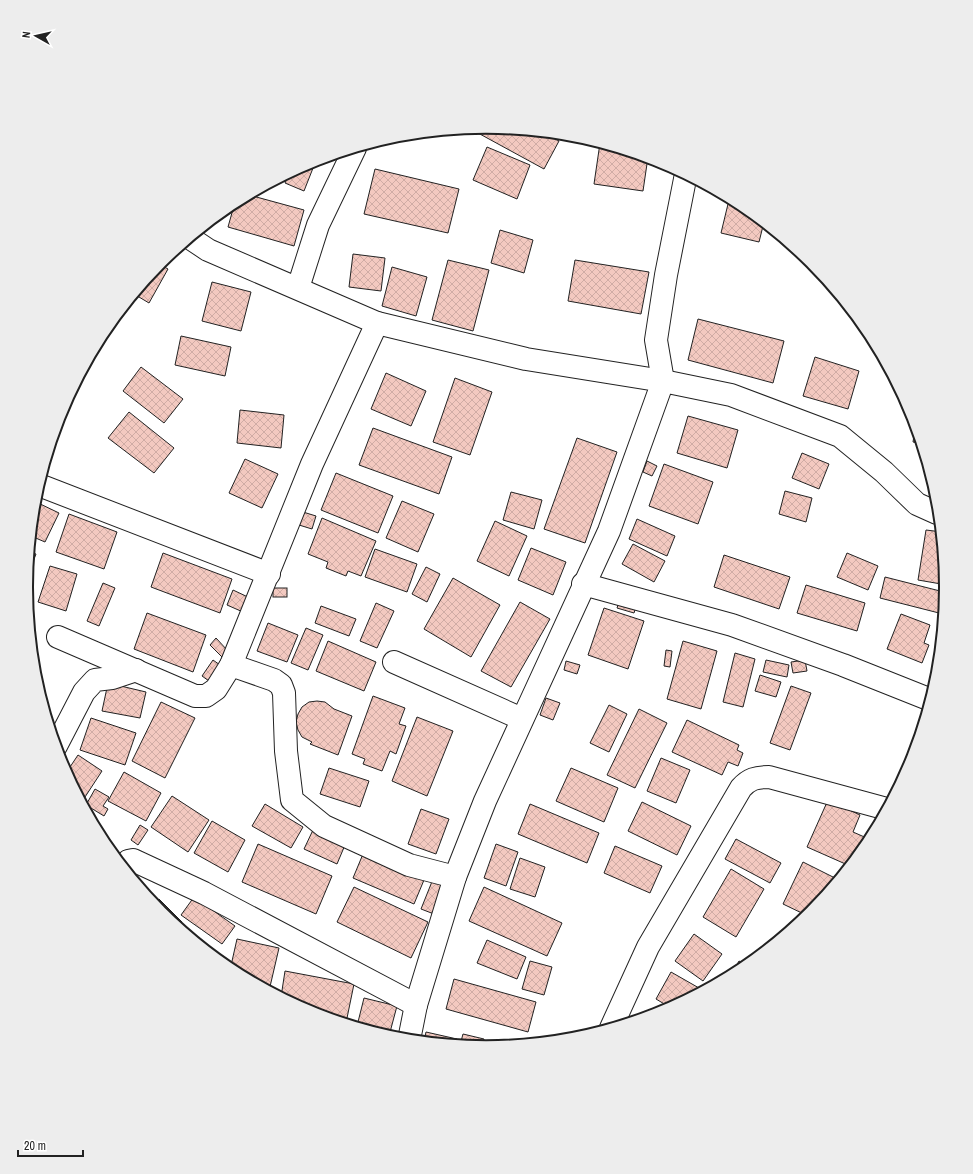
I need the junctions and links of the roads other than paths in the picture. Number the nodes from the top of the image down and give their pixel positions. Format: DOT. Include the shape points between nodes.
graph roads {
  1 [pos="353,154"];
  2 [pos="685,179"];
  3 [pos="194,240"];
  4 [pos="298,288"];
  5 [pos="377,323"];
  6 [pos="663,381"];
  7 [pos="44,487"];
  8 [pos="933,511"];
  9 [pos="269,574"];
  10 [pos="583,584"];
  11 [pos="58,637"];
  12 [pos="394,662"];
  13 [pos="231,665"];
  14 [pos="136,670"];
  15 [pos="926,698"];
  16 [pos="522,719"];
  17 [pos="59,739"];
  18 [pos="882,808"];
  19 [pos="126,862"];
  20 [pos="455,877"];
  21 [pos="416,1005"];
  22 [pos="614,1022"];
  23 [pos="410,1034"];
  1 -- 4 [label="street" via="318,225"];
  2 -- 6 [label="street" via="656,340"];
  3 -- 4 [label="street" via="208,250"];
  4 -- 5 [label="street"];
  5 -- 6 [label="street" via="526,359"];
  5 -- 9 [label="street" via="312,464"];
  6 -- 8 [label="street" via="731,395 840,436 884,472 917,504"];
  6 -- 10 [label="street" via="608,531"];
  7 -- 9 [label="street"];
  9 -- 13 [label="street"];
  10 -- 15 [label="street" via="732,625"];
  10 -- 16 [label="street"];
  11 -- 14 [label="street"];
  12 -- 16 [label="street"];
  13 -- 14 [label="street" via="216,689 206,696 195,696"];
  13 -- 20 [label="street" via="274,680 284,693 286,751 292,800 324,826 409,865"];
  14 -- 17 [label="street" via="112,678 95,680 84,692"];
  16 -- 20 [label="street"];
  18 -- 22 [label="street" via="769,777 758,777 746,782 648,947"];
  19 -- 21 [label="street" via="133,860 204,893"];
  20 -- 21 [label="street"];
  21 -- 23 [label="street"];
}
